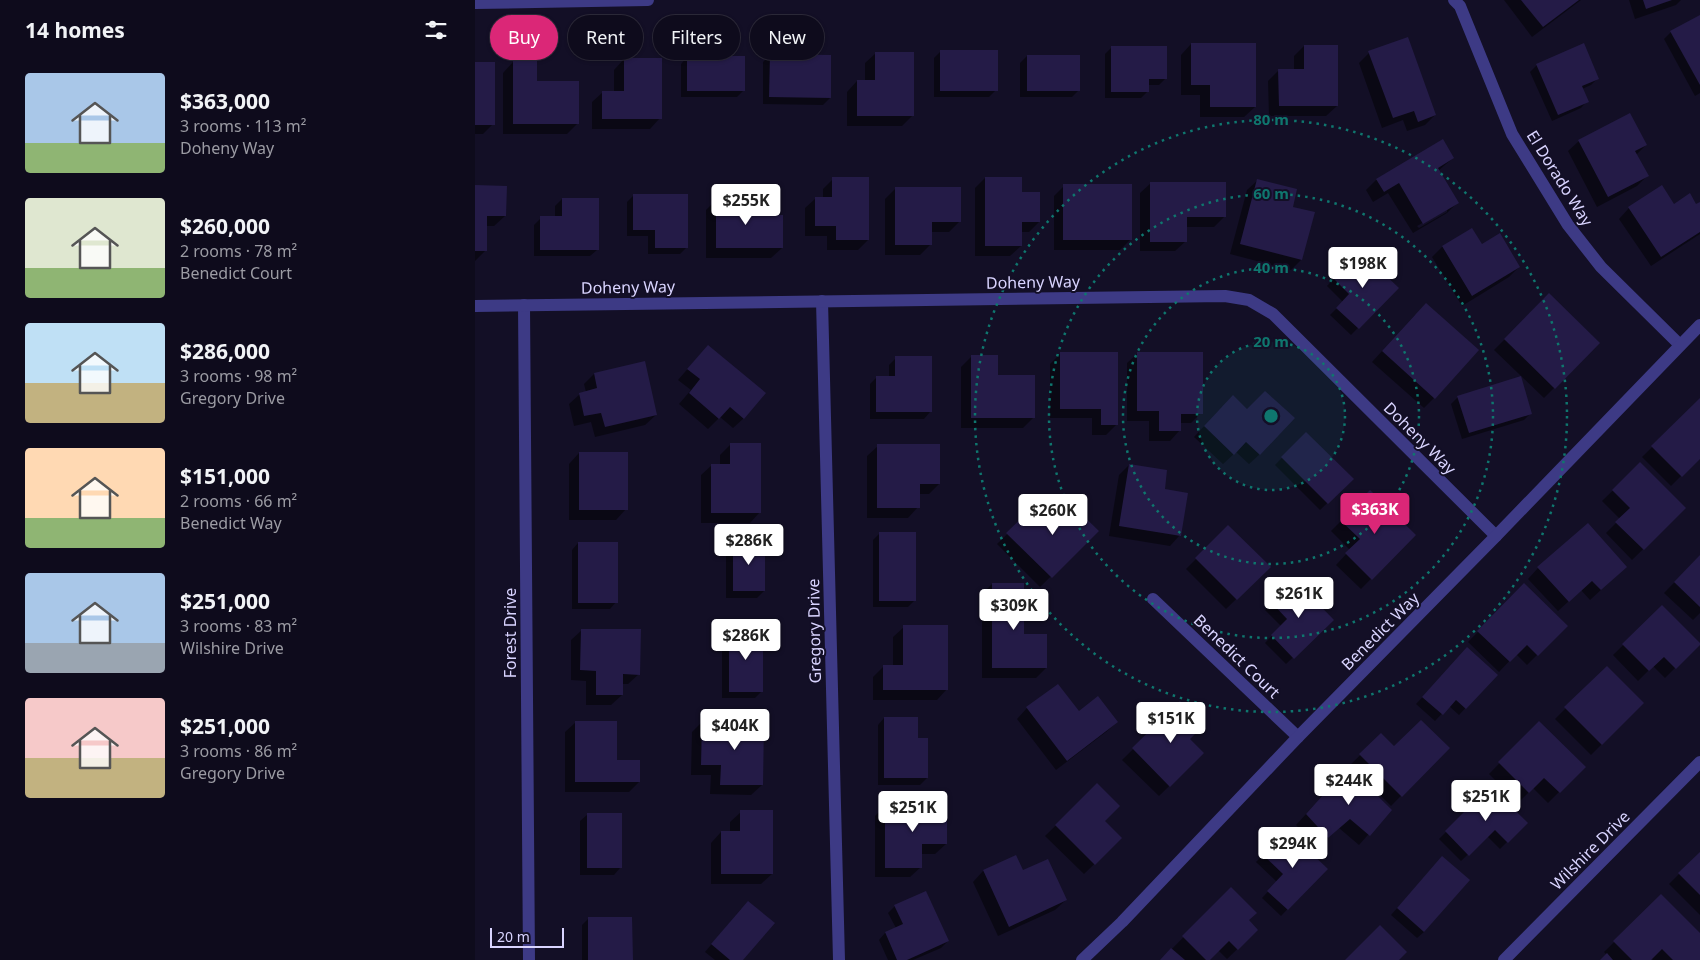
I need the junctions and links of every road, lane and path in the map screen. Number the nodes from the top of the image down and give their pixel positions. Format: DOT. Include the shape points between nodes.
graph roads {
  1 [pos="648,0"];
  2 [pos="1454,0"];
  3 [pos="475,4"];
  4 [pos="822,302"];
  5 [pos="524,305"];
  6 [pos="475,306"];
  7 [pos="1700,325"];
  8 [pos="1681,345"];
  9 [pos="1496,536"];
  10 [pos="1153,599"];
  11 [pos="1298,737"];
  12 [pos="1700,762"];
  13 [pos="529,960"];
  14 [pos="839,960"];
  15 [pos="1082,960"];
  16 [pos="1504,960"];
  1 -- 3 [label="street"];
  2 -- 8 [label="street, El Dorado Way" via="1460,6 1513,134 1567,225 1601,267"];
  4 -- 5 [label="street, Doheny Way"];
  4 -- 9 [label="street, Doheny Way" via="1225,296 1249,300 1273,314"];
  4 -- 14 [label="street, Gregory Drive"];
  5 -- 6 [label="street, Doheny Way"];
  5 -- 13 [label="street, Forest Drive"];
  7 -- 8 [label="street, Benedict Way"];
  8 -- 9 [label="street, Benedict Way"];
  9 -- 11 [label="street, Benedict Way"];
  10 -- 11 [label="street, Benedict Court"];
  11 -- 15 [label="street, Benedict Way"];
  12 -- 16 [label="street, Wilshire Drive"];
}
